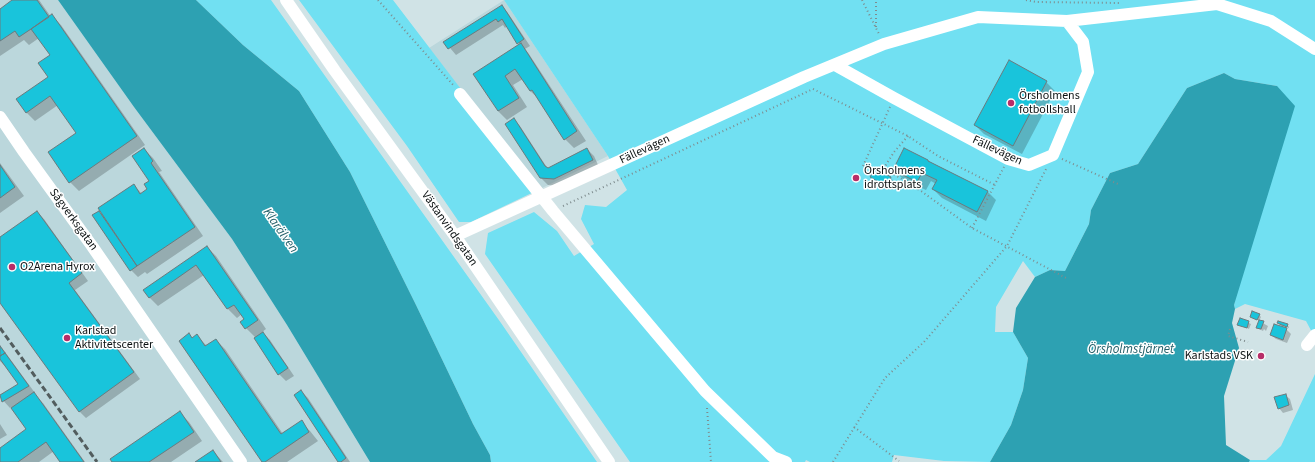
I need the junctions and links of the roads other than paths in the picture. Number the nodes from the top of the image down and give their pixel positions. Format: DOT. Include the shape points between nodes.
graph roads {
  1 [pos="286,0"];
  2 [pos="1068,21"];
  3 [pos="1315,49"];
  4 [pos="835,65"];
  5 [pos="460,94"];
  6 [pos="0,117"];
  7 [pos="542,197"];
  8 [pos="455,236"];
  9 [pos="1315,335"];
  10 [pos="1307,345"];
  11 [pos="241,462"];
  12 [pos="609,462"];
  13 [pos="786,462"];
  1 -- 8 [label="street, Västanvindsgatan"];
  2 -- 3 [label="street, Fällevägen" via="1218,4 1271,21"];
  2 -- 4 [label="street, Fällevägen" via="978,17 884,44"];
  2 -- 4 [label="street, Fällevägen" via="1083,42 1088,72 1053,155 1029,165 1008,158"];
  4 -- 7 [label="street, Fällevägen"];
  5 -- 7 [label="street"];
  6 -- 11 [label="street, Sågverksgatan"];
  7 -- 8 [label="street, Fällevägen"];
  7 -- 13 [label="street" via="705,391 773,457"];
  8 -- 12 [label="street, Västanvindsgatan"];
  9 -- 10 [label="street"];
}
